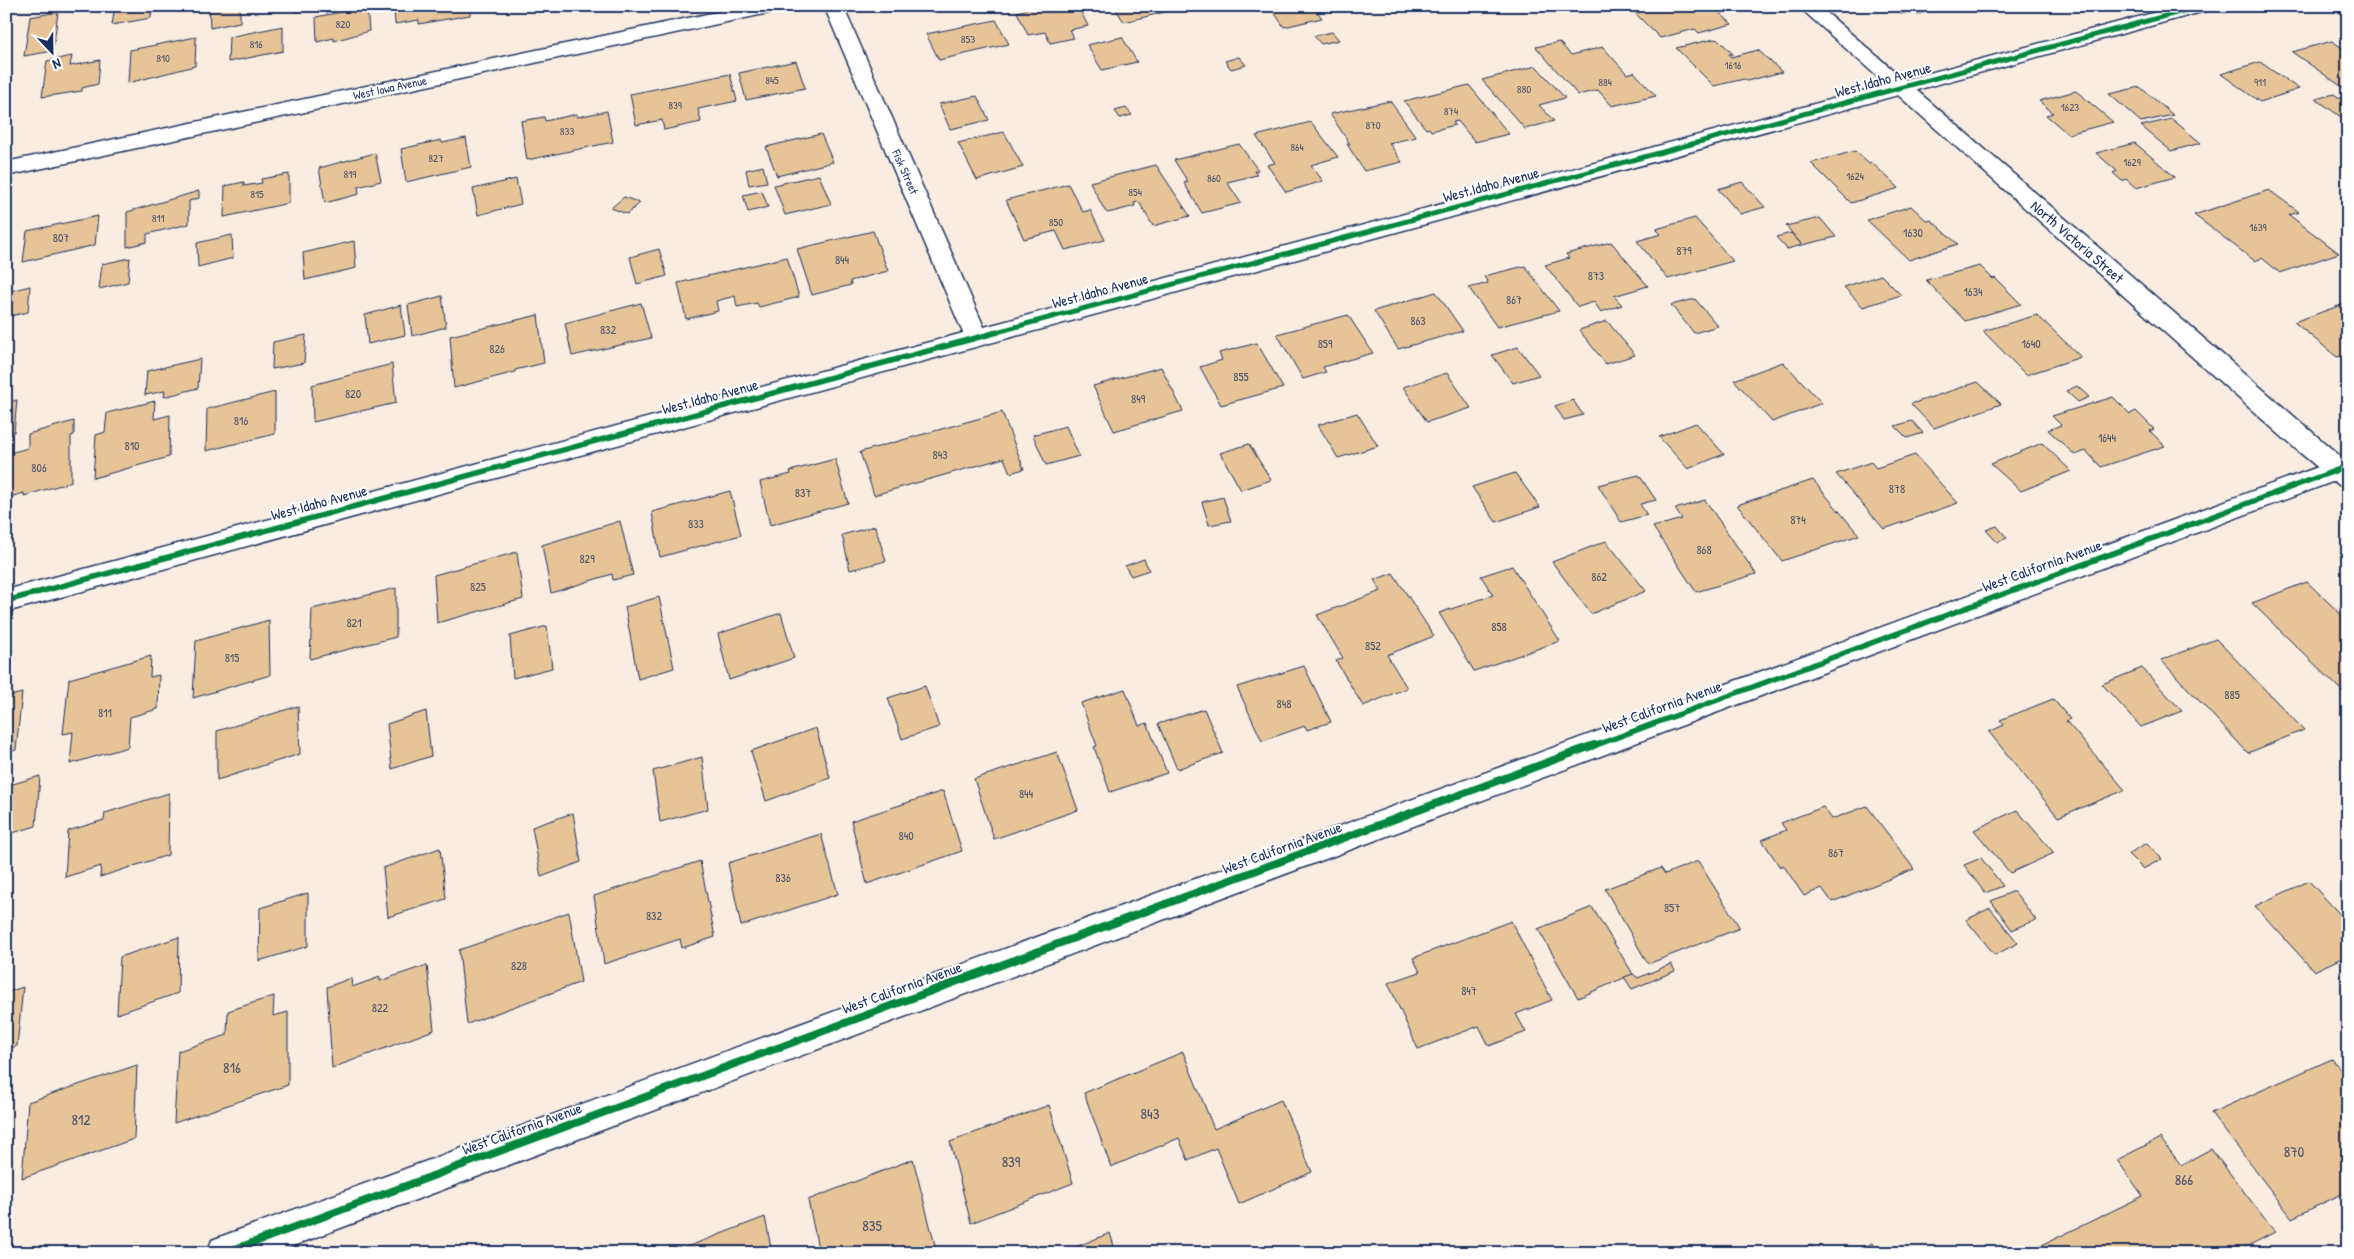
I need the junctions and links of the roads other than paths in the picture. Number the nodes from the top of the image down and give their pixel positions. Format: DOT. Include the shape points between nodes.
graph roads {
  1 [pos="773,6"];
  2 [pos="833,6"];
  3 [pos="1807,6"];
  4 [pos="2202,6"];
  5 [pos="1902,88"];
  6 [pos="6,169"];
  7 [pos="977,337"];
  8 [pos="2344,471"];
  9 [pos="6,601"];
  10 [pos="225,1253"];
  1 -- 6 [label="street, West Iowa Avenue"];
  2 -- 7 [label="street, Fisk Street"];
  3 -- 5 [label="street, North Victoria Street"];
  4 -- 5 [label="street, West Idaho Avenue"];
  5 -- 7 [label="street, West Idaho Avenue"];
  5 -- 8 [label="street, North Victoria Street" via="2307,444"];
  7 -- 9 [label="street, West Idaho Avenue"];
  8 -- 10 [label="street, West California Avenue"];
}
